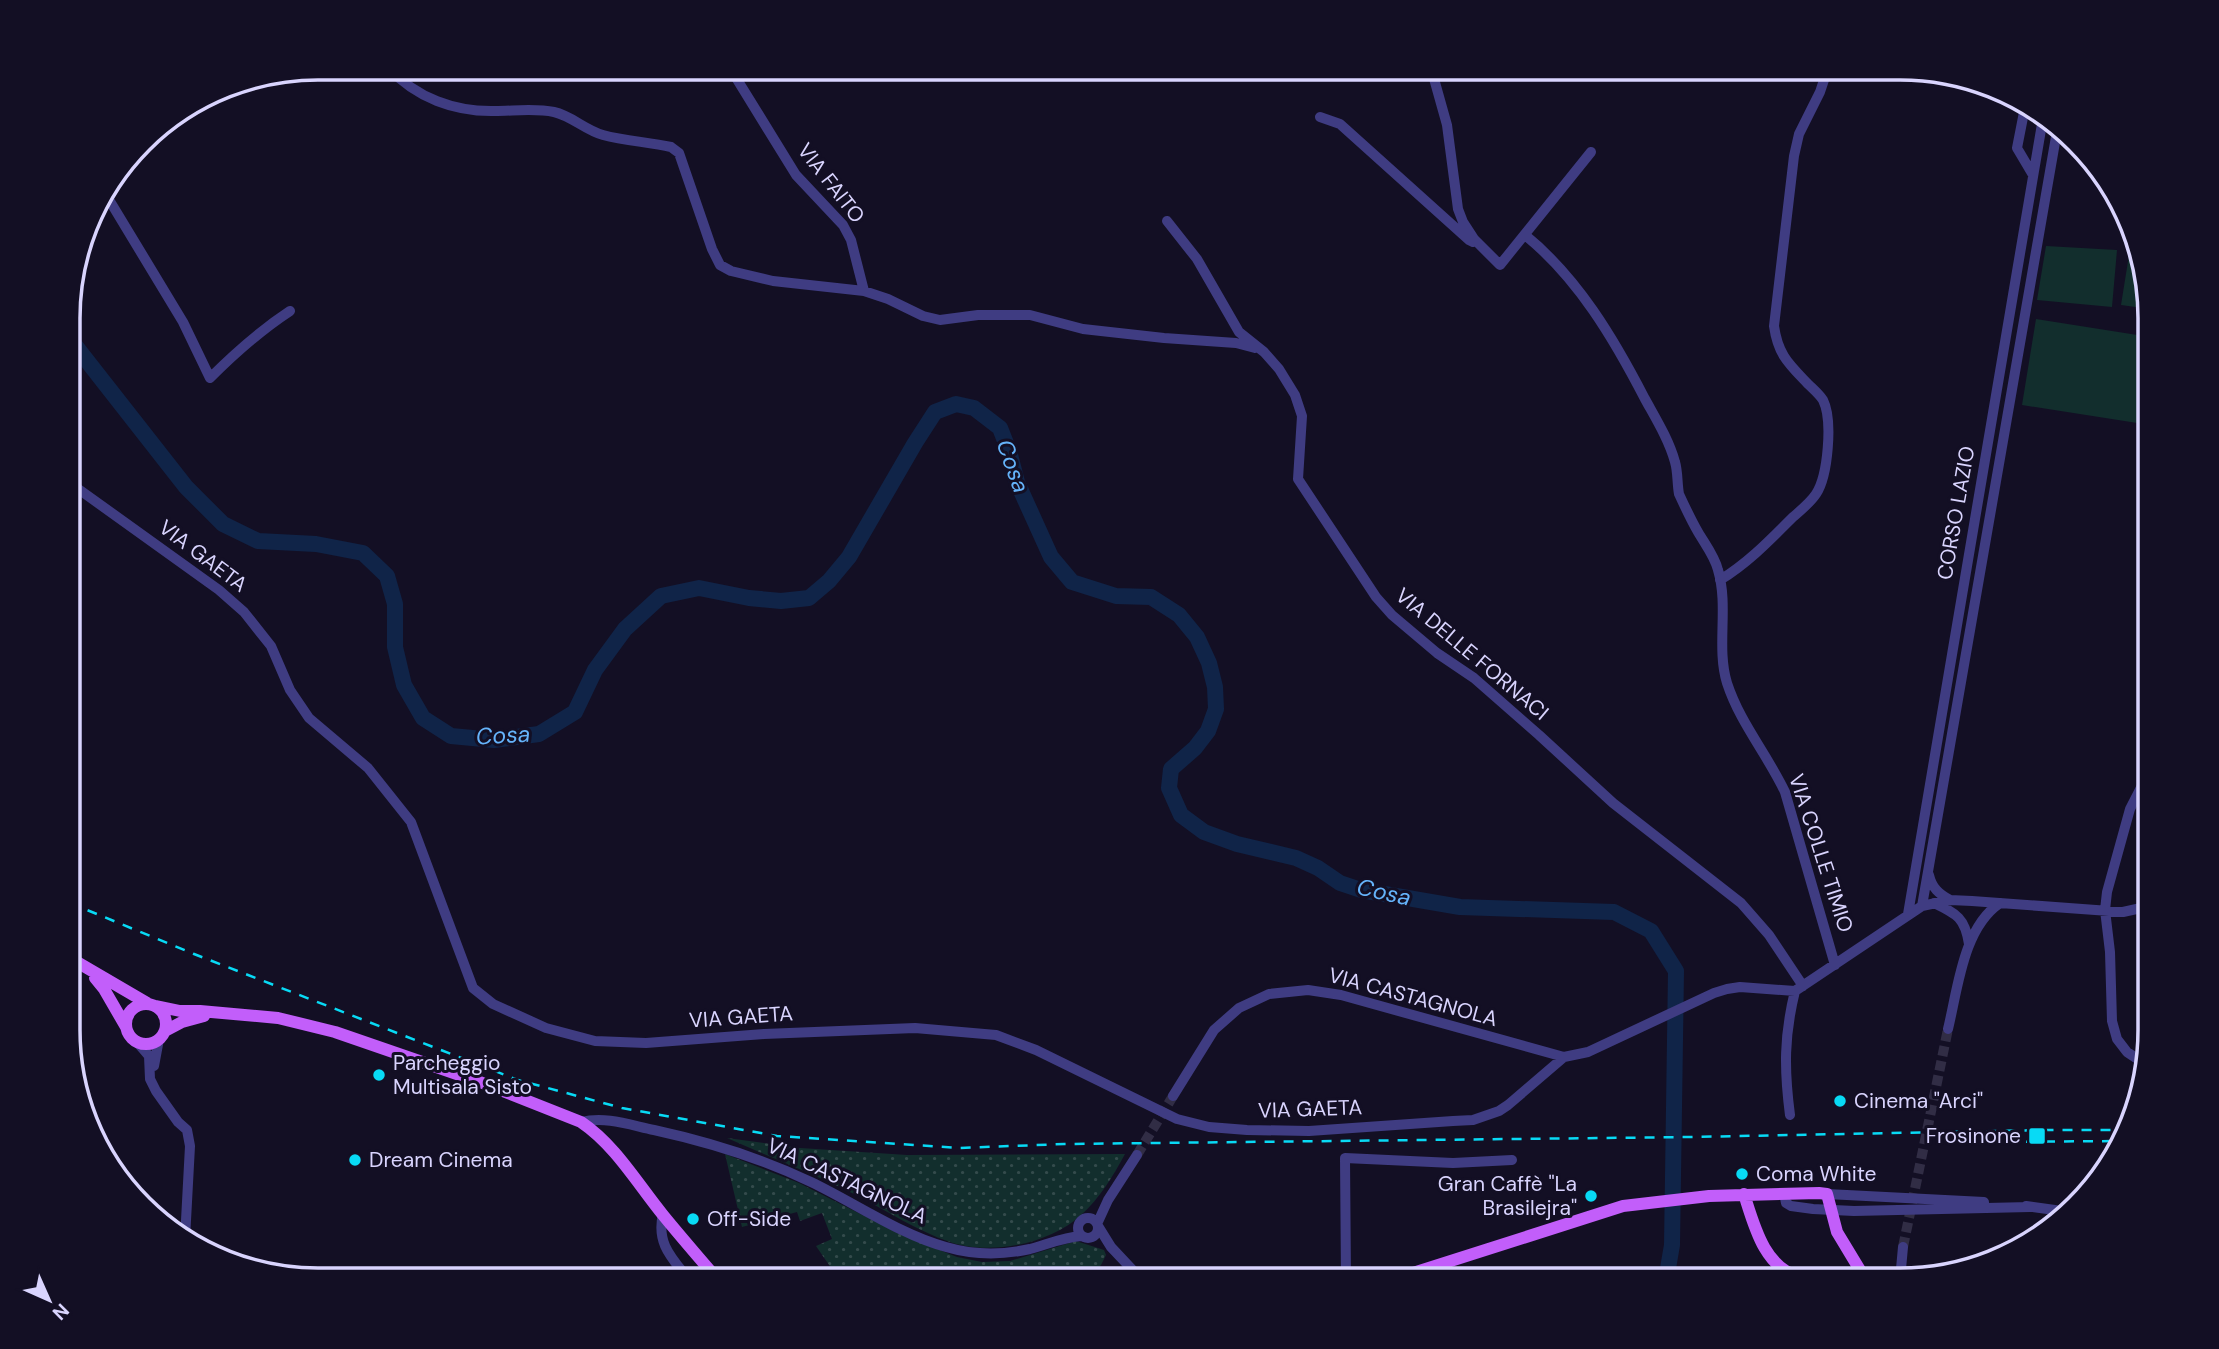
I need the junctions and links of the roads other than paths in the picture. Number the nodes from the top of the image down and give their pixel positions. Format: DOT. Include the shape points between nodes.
graph roads {
  1 [pos="404,80"];
  2 [pos="737,80"];
  3 [pos="1434,80"];
  4 [pos="1824,80"];
  5 [pos="2023,114"];
  6 [pos="1320,117"];
  7 [pos="2041,127"];
  8 [pos="2056,138"];
  9 [pos="2060,142"];
  10 [pos="2054,147"];
  11 [pos="1591,152"];
  12 [pos="2033,175"];
  13 [pos="111,202"];
  14 [pos="1167,221"];
  15 [pos="1525,235"];
  16 [pos="1477,243"];
  17 [pos="864,291"];
  18 [pos="290,311"];
  19 [pos="1259,348"];
  20 [pos="80,490"];
  21 [pos="1720,580"];
  22 [pos="2138,793"];
  23 [pos="1928,871"];
  24 [pos="1950,900"];
  25 [pos="1972,901"];
  26 [pos="1934,903"];
  27 [pos="2001,903"];
  28 [pos="1922,906"];
  29 [pos="2138,909"];
  30 [pos="2105,910"];
  31 [pos="1908,914"];
  32 [pos="1964,922"];
  33 [pos="1979,923"];
  34 [pos="1969,944"];
  35 [pos="80,964"];
  36 [pos="1835,965"];
  37 [pos="86,967"];
  38 [pos="1799,989"];
  39 [pos="151,1005"];
  40 [pos="218,1013"];
  41 [pos="125,1027"];
  42 [pos="1948,1030"];
  43 [pos="162,1035"];
  44 [pos="137,1042"];
  45 [pos="1564,1057"];
  46 [pos="2136,1058"];
  47 [pos="156,1091"];
  48 [pos="1173,1096"];
  49 [pos="1790,1115"];
  50 [pos="581,1122"];
  51 [pos="1137,1155"];
  52 [pos="1512,1160"];
  53 [pos="1784,1193"];
  54 [pos="1744,1194"];
  55 [pos="1827,1194"];
  56 [pos="1108,1200"];
  57 [pos="2030,1207"];
  58 [pos="1834,1210"];
  59 [pos="2056,1210"];
  60 [pos="663,1214"];
  61 [pos="1083,1221"];
  62 [pos="1098,1225"];
  63 [pos="186,1228"];
  64 [pos="1085,1237"];
  65 [pos="1057,1240"];
  66 [pos="1111,1247"];
  67 [pos="1903,1247"];
  68 [pos="681,1268"];
  69 [pos="708,1268"];
  70 [pos="1131,1268"];
  71 [pos="1346,1268"];
  72 [pos="1429,1268"];
  73 [pos="1785,1268"];
  74 [pos="1858,1268"];
  75 [pos="1901,1268"];
  1 -- 17 [label="street" via="439,104 472,111 554,112 599,134 671,147 679,153 720,265 773,281"];
  2 -- 17 [label="street, VIA FAITO" via="796,175 843,225"];
  3 -- 16 [label="street" via="1447,125 1458,209"];
  4 -- 21 [label="street" via="1794,156 1774,326 1784,358 1826,410 1823,475 1818,492 1769,543"];
  5 -- 12 [label="street" via="2017,148"];
  6 -- 16 [label="street" via="1340,124"];
  7 -- 12 [label="street, CORSO LAZIO"];
  8 -- 10 [label="street, CORSO LAZIO"];
  9 -- 10 [label="street"];
  10 -- 23 [label="street, CORSO LAZIO"];
  11 -- 15 [label="street"];
  12 -- 31 [label="street, CORSO LAZIO"];
  13 -- 18 [label="street" via="183,322 209,378"];
  14 -- 19 [label="street, VIA DELLE FORNACI" via="1197,259 1239,332"];
  15 -- 16 [label="street" via="1500,265"];
  15 -- 21 [label="street, VIA COLLE TIMIO" via="1593,309 1624,358 1671,449 1679,494"];
  17 -- 19 [label="street" via="940,320 1030,315 1083,329"];
  19 -- 38 [label="street, VIA DELLE FORNACI" via="1279,369 1302,416 1298,479 1376,597 1632,819 1741,903 1769,934"];
  20 -- 45 [label="street, VIA GAETA" via="244,612 271,646 290,690 309,718 368,768 411,822 473,988 493,1004 546,1028 595,1041 646,1043 915,1028 996,1035 1177,1119 1247,1130 1473,1120 1508,1105"];
  21 -- 36 [label="street, VIA COLLE TIMIO" via="1726,680 1748,731 1785,792"];
  22 -- 30 [label="street" via="2130,808"];
  23 -- 24 [label="street" via="1938,893"];
  23 -- 28 [label="street, CORSO LAZIO"];
  24 -- 25 [label="street"];
  24 -- 26 [label="street"];
  25 -- 27 [label="street"];
  25 -- 32 [label="street"];
  25 -- 33 [label="street"];
  26 -- 28 [label="street"];
  26 -- 32 [label="street"];
  27 -- 30 [label="street"];
  27 -- 33 [label="street"];
  28 -- 31 [label="street"];
  29 -- 30 [label="street"];
  30 -- 46 [label="street" via="2112,1021 2117,1039"];
  31 -- 36 [label="street"];
  32 -- 34 [label="street"];
  33 -- 34 [label="street"];
  34 -- 42 [label="street"];
  35 -- 37 [label="main road"];
  36 -- 38 [label="street"];
  37 -- 39 [label="main road"];
  37 -- 41 [label="main road"];
  38 -- 45 [label="street, VIA GAETA" via="1740,987 1714,993 1588,1052"];
  38 -- 49 [label="street" via="1786,1035"];
  39 -- 40 [label="main road"];
  39 -- 41 [label="main road" via="135,1006"];
  39 -- 43 [label="main road" via="164,1014"];
  40 -- 43 [label="main road" via="182,1022"];
  40 -- 50 [label="main road" via="278,1018 335,1032"];
  41 -- 44 [label="main road"];
  43 -- 44 [label="main road" via="148,1044"];
  43 -- 47 [label="street" via="153,1070"];
  44 -- 47 [label="street" via="149,1056 150,1079"];
  45 -- 48 [label="street, VIA CASTAGNOLA" via="1341,995 1295,991 1269,994 1239,1008 1214,1030"];
  47 -- 63 [label="street" via="187,1130"];
  50 -- 60 [label="main road" via="609,1146"];
  50 -- 65 [label="street, VIA CASTAGNOLA" via="607,1119 721,1146 810,1181 945,1247 978,1253 1013,1252"];
  51 -- 56 [label="street"];
  52 -- 71 [label="street" via="1454,1163 1345,1158"];
  53 -- 54 [label="main road"];
  53 -- 55 [label="main road"];
  53 -- 58 [label="street" via="1791,1206"];
  54 -- 72 [label="main road" via="1623,1206"];
  54 -- 73 [label="main road" via="1760,1240 1770,1257"];
  55 -- 57 [label="street"];
  55 -- 58 [label="main road"];
  56 -- 61 [label="street"];
  56 -- 62 [label="street"];
  57 -- 58 [label="street"];
  57 -- 59 [label="street"];
  58 -- 74 [label="main road" via="1842,1243"];
  60 -- 68 [label="street" via="661,1239"];
  60 -- 69 [label="main road"];
  61 -- 62 [label="street" via="1093,1219"];
  61 -- 64 [label="street" via="1079,1230"];
  61 -- 65 [label="street"];
  62 -- 64 [label="street" via="1096,1234"];
  62 -- 66 [label="street"];
  64 -- 65 [label="street"];
  64 -- 66 [label="street"];
  66 -- 70 [label="street"];
  67 -- 75 [label="street"];
}
